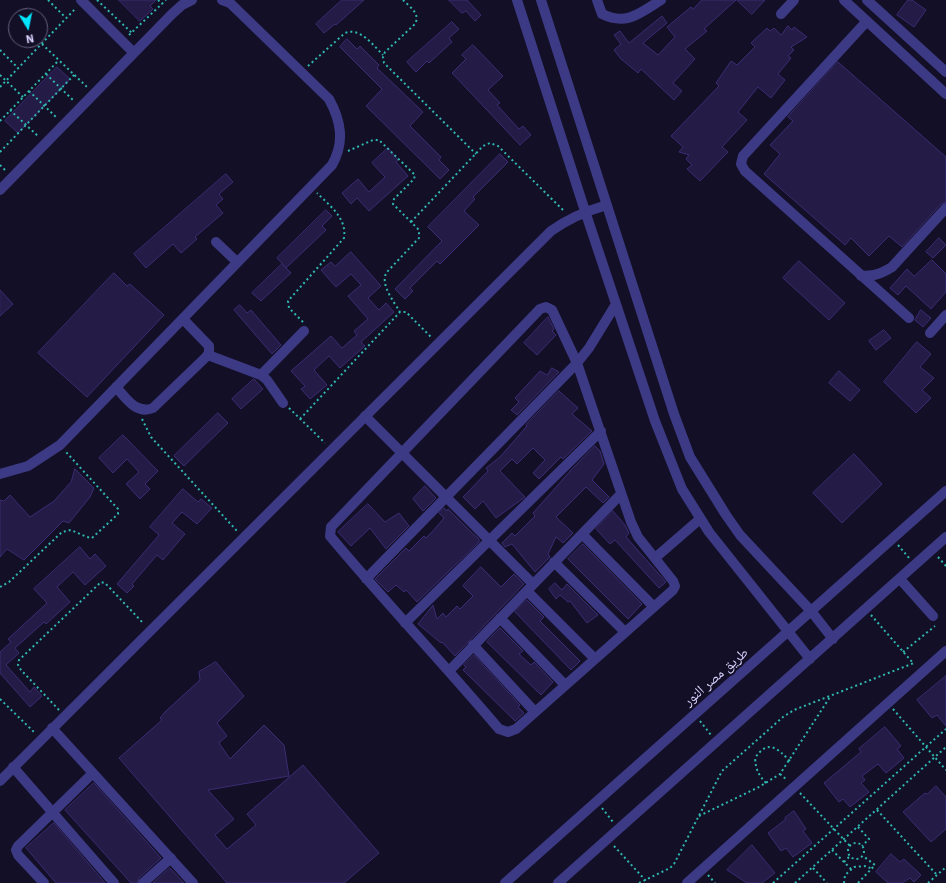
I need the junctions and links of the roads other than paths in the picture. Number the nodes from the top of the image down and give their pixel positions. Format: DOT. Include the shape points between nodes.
graph roads {
  1 [pos="192,0"];
  2 [pos="517,0"];
  3 [pos="541,0"];
  4 [pos="597,0"];
  5 [pos="661,0"];
  6 [pos="794,0"];
  7 [pos="844,0"];
  8 [pos="82,1"];
  9 [pos="229,1"];
  10 [pos="872,2"];
  11 [pos="781,14"];
  12 [pos="867,21"];
  13 [pos="134,52"];
  14 [pos="946,72"];
  15 [pos="946,94"];
  16 [pos="0,190"];
  17 [pos="607,205"];
  18 [pos="585,211"];
  19 [pos="944,212"];
  20 [pos="216,242"];
  21 [pos="237,262"];
  22 [pos="861,276"];
  23 [pos="616,304"];
  24 [pos="946,315"];
  25 [pos="909,318"];
  26 [pos="183,319"];
  27 [pos="304,330"];
  28 [pos="930,333"];
  29 [pos="208,355"];
  30 [pos="577,364"];
  31 [pos="261,376"];
  32 [pos="116,387"];
  33 [pos="283,403"];
  34 [pos="365,416"];
  35 [pos="601,431"];
  36 [pos="402,454"];
  37 [pos="0,474"];
  38 [pos="946,491"];
  39 [pos="621,494"];
  40 [pos="447,498"];
  41 [pos="700,519"];
  42 [pos="582,534"];
  43 [pos="946,537"];
  44 [pos="489,540"];
  45 [pos="655,558"];
  46 [pos="554,562"];
  47 [pos="366,579"];
  48 [pos="900,579"];
  49 [pos="530,587"];
  50 [pos="654,607"];
  51 [pos="811,611"];
  52 [pos="500,618"];
  53 [pos="936,620"];
  54 [pos="405,623"];
  55 [pos="625,632"];
  56 [pos="788,632"];
  57 [pos="833,639"];
  58 [pos="474,645"];
  59 [pos="946,651"];
  60 [pos="595,659"];
  61 [pos="810,659"];
  62 [pos="449,671"];
  63 [pos="565,685"];
  64 [pos="535,712"];
  65 [pos="52,728"];
  66 [pos="13,768"];
  67 [pos="93,773"];
  68 [pos="0,781"];
  69 [pos="52,811"];
  70 [pos="171,858"];
  71 [pos="44,883"];
  72 [pos="114,883"];
  73 [pos="143,883"];
  74 [pos="193,883"];
  75 [pos="505,883"];
  76 [pos="558,883"];
  77 [pos="687,883"];
  1 -- 13 [label="street" via="182,5"];
  2 -- 18 [label="street"];
  3 -- 17 [label="street"];
  4 -- 5 [label="street" via="602,14 620,19 638,15"];
  6 -- 11 [label="street"];
  7 -- 12 [label="street"];
  8 -- 13 [label="street"];
  9 -- 21 [label="street" via="329,100 338,115 341,132 337,156 332,165"];
  10 -- 14 [label="street"];
  12 -- 15 [label="street"];
  12 -- 22 [label="street" via="741,160 745,171"];
  13 -- 16 [label="street"];
  17 -- 18 [label="street"];
  17 -- 51 [label="street" via="690,457 740,535"];
  18 -- 23 [label="street"];
  18 -- 34 [label="street" via="551,231"];
  19 -- 22 [label="street" via="892,267 872,276"];
  20 -- 21 [label="street"];
  21 -- 26 [label="street"];
  22 -- 25 [label="street"];
  23 -- 30 [label="street"];
  23 -- 41 [label="street" via="655,421 682,488"];
  24 -- 28 [label="street"];
  26 -- 29 [label="street" via="209,346"];
  26 -- 32 [label="street"];
  27 -- 31 [label="street"];
  29 -- 31 [label="street"];
  29 -- 32 [label="street" via="153,408 139,410"];
  30 -- 35 [label="street"];
  30 -- 36 [label="street" via="552,310 540,309"];
  30 -- 40 [label="street"];
  31 -- 33 [label="street" via="267,380"];
  32 -- 37 [label="street" via="60,445 28,466"];
  34 -- 36 [label="street"];
  34 -- 65 [label="street"];
  35 -- 39 [label="street"];
  35 -- 44 [label="street"];
  36 -- 40 [label="street"];
  36 -- 47 [label="street" via="329,532"];
  38 -- 51 [label="street, طريق مصر النور"];
  39 -- 42 [label="street"];
  39 -- 45 [label="street" via="638,537"];
  40 -- 44 [label="street"];
  40 -- 47 [label="street"];
  41 -- 45 [label="street"];
  41 -- 56 [label="street"];
  42 -- 46 [label="street"];
  42 -- 50 [label="street"];
  43 -- 48 [label="street"];
  44 -- 49 [label="street"];
  44 -- 54 [label="street"];
  45 -- 50 [label="street" via="675,586"];
  46 -- 49 [label="street"];
  46 -- 55 [label="street"];
  47 -- 54 [label="street"];
  48 -- 53 [label="street"];
  48 -- 57 [label="street"];
  49 -- 52 [label="street"];
  49 -- 60 [label="street"];
  50 -- 55 [label="street"];
  51 -- 56 [label="street, طريق مصر النور"];
  51 -- 57 [label="street"];
  52 -- 58 [label="street"];
  52 -- 63 [label="street"];
  54 -- 62 [label="street"];
  55 -- 60 [label="street"];
  56 -- 61 [label="street"];
  56 -- 75 [label="street, طريق مصر النور"];
  57 -- 61 [label="street"];
  58 -- 62 [label="street"];
  58 -- 64 [label="street"];
  59 -- 77 [label="street"];
  60 -- 63 [label="street"];
  61 -- 76 [label="street"];
  62 -- 64 [label="street" via="499,729 508,732"];
  63 -- 64 [label="street"];
  65 -- 66 [label="street"];
  65 -- 67 [label="street"];
  66 -- 68 [label="street"];
  66 -- 69 [label="street"];
  67 -- 69 [label="street"];
  67 -- 70 [label="street"];
  69 -- 71 [label="street" via="16,850"];
  69 -- 72 [label="street"];
  70 -- 73 [label="street"];
  70 -- 74 [label="street"];
}
